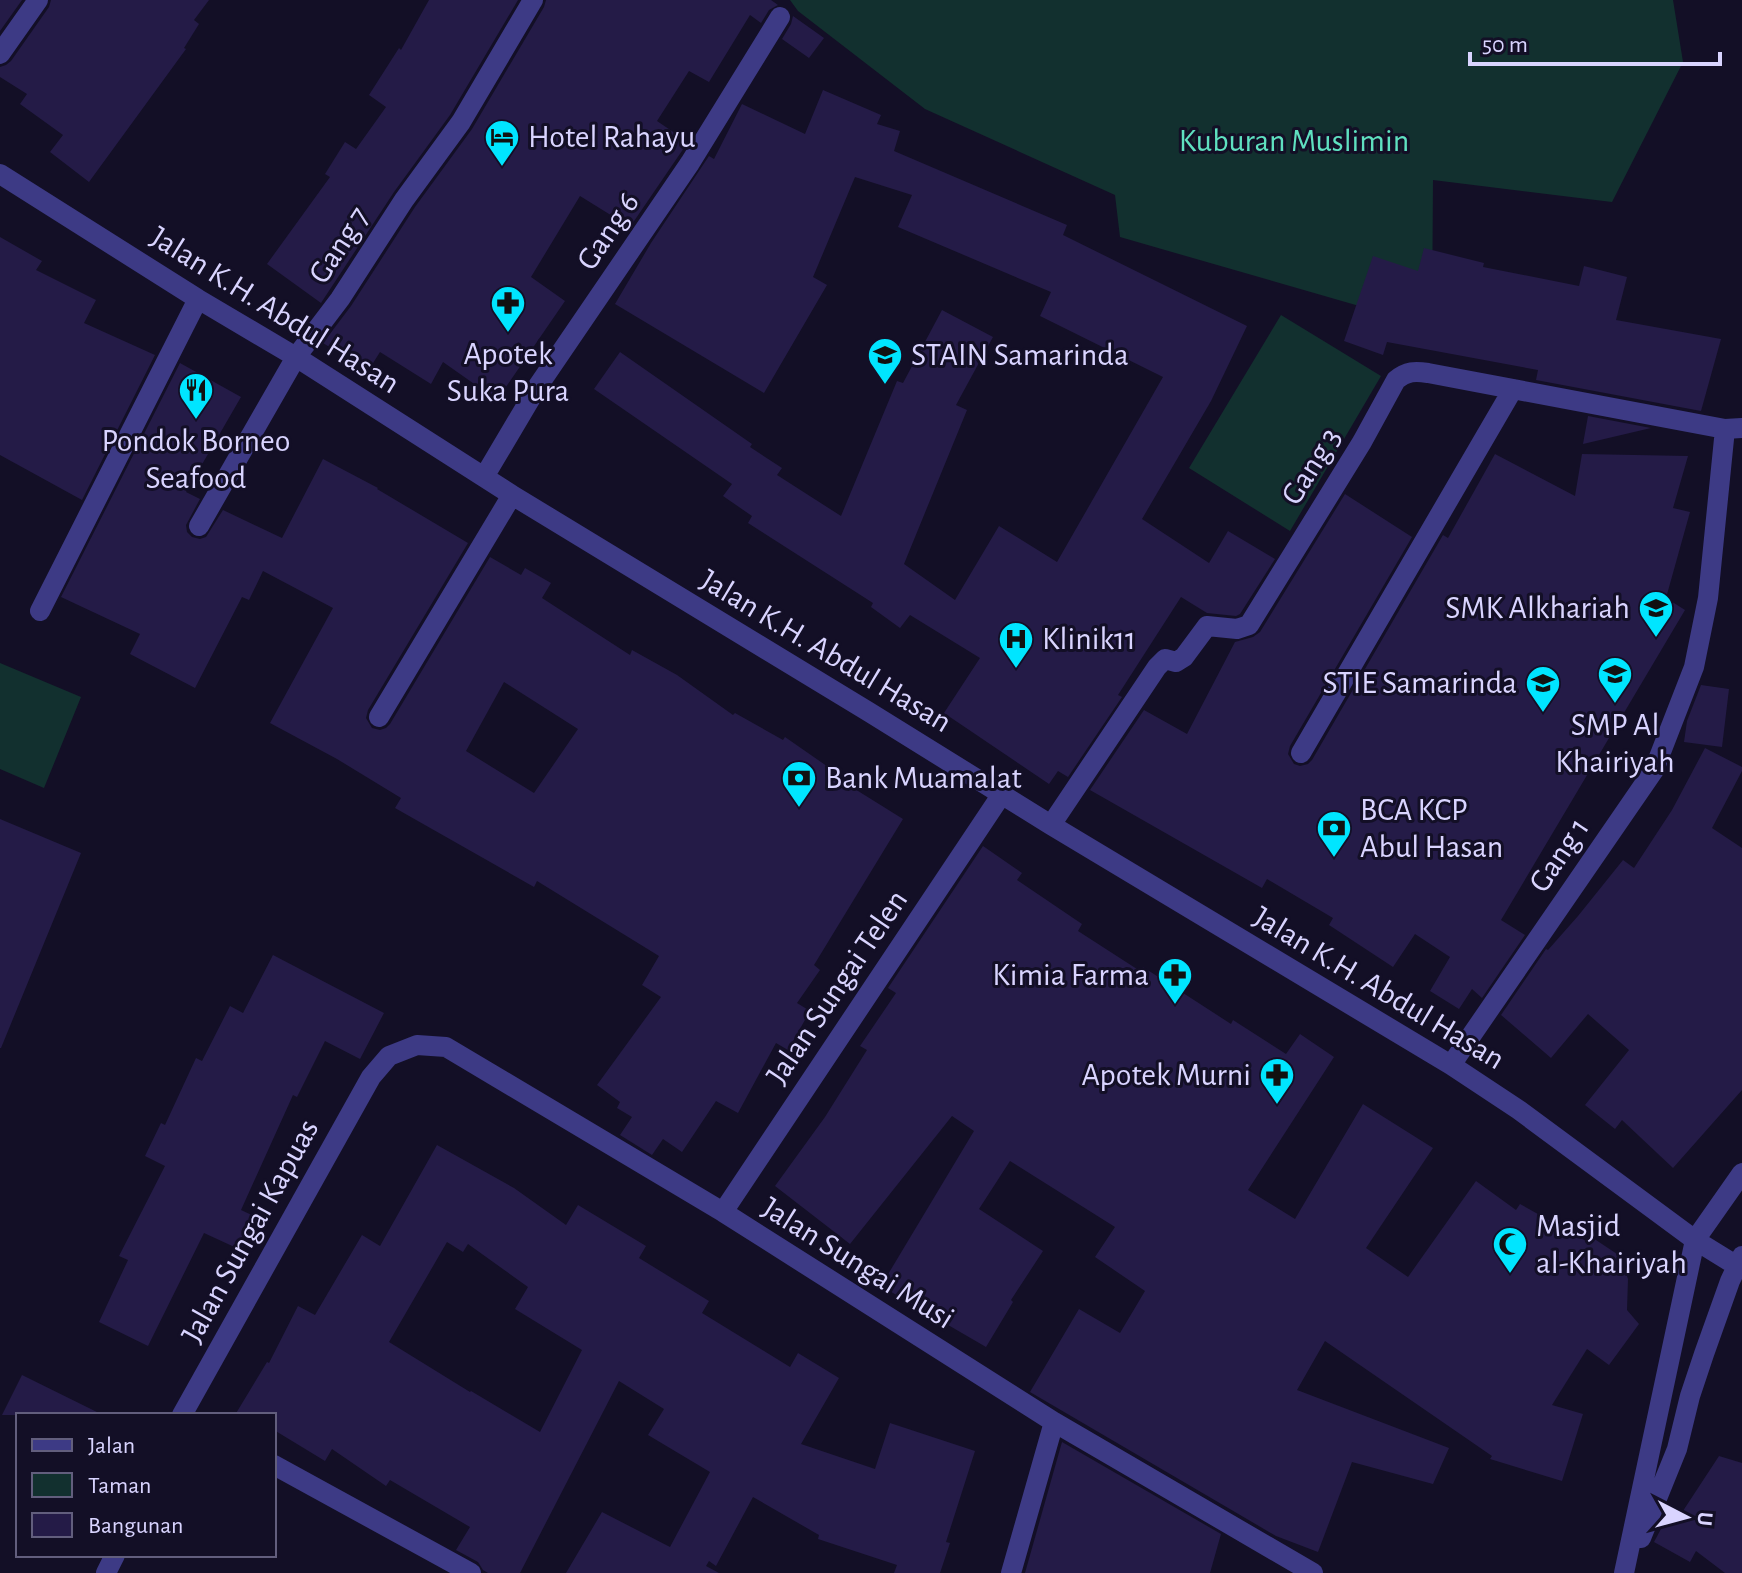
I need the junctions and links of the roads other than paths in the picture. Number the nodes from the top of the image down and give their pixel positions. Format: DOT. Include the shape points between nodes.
graph roads {
  1 [pos="38,0"];
  2 [pos="533,0"];
  3 [pos="780,17"];
  4 [pos="0,54"];
  5 [pos="0,174"];
  6 [pos="198,299"];
  7 [pos="296,357"];
  8 [pos="1513,389"];
  9 [pos="1734,429"];
  10 [pos="484,477"];
  11 [pos="512,495"];
  12 [pos="199,526"];
  13 [pos="40,611"];
  14 [pos="379,717"];
  15 [pos="1301,753"];
  16 [pos="1002,794"];
  17 [pos="1051,825"];
  18 [pos="1451,1065"];
  19 [pos="371,1077"];
  20 [pos="1742,1173"];
  21 [pos="723,1212"];
  22 [pos="1695,1240"];
  23 [pos="1738,1272"];
  24 [pos="183,1413"];
  25 [pos="1054,1422"];
  26 [pos="276,1466"];
  27 [pos="471,1573"];
  28 [pos="1011,1573"];
  29 [pos="1313,1573"];
  30 [pos="1625,1573"];
  1 -- 4 [label="street"];
  2 -- 7 [label="street, Gang 7" via="461,122"];
  3 -- 10 [label="street, Gang 6"];
  5 -- 6 [label="street, Jalan K.H. Abdul Hasan"];
  6 -- 7 [label="street, Jalan K.H. Abdul Hasan"];
  6 -- 13 [label="street"];
  7 -- 10 [label="street, Jalan K.H. Abdul Hasan"];
  7 -- 12 [label="street, Gang 7"];
  8 -- 9 [label="street, Gang 3"];
  8 -- 15 [label="street"];
  8 -- 17 [label="street, Gang 3" via="1403,373 1249,625 1207,626 1184,657 1176,662 1165,659 1157,667"];
  9 -- 18 [label="street, Gang 1" via="1694,667 1654,770"];
  10 -- 11 [label="street, Jalan K.H. Abdul Hasan"];
  11 -- 14 [label="street"];
  11 -- 16 [label="street, Jalan K.H. Abdul Hasan"];
  16 -- 17 [label="street, Jalan K.H. Abdul Hasan"];
  16 -- 21 [label="street, Jalan Sungai Telen"];
  17 -- 18 [label="street, Jalan K.H. Abdul Hasan"];
  18 -- 22 [label="street, Jalan K.H. Abdul Hasan"];
  19 -- 21 [label="street, Jalan Sungai Musi" via="389,1056 417,1045 446,1047"];
  19 -- 24 [label="street, Jalan Sungai Kapuas"];
  20 -- 22 [label="street"];
  21 -- 25 [label="street, Jalan Sungai Musi"];
  22 -- 23 [label="street, Jalan K.H. Abdul Hasan"];
  22 -- 30 [label="street"];
  23 -- 30 [label="street" via="1690,1396 1677,1449"];
  25 -- 28 [label="street"];
  25 -- 29 [label="street, Jalan Sungai Musi"];
  26 -- 27 [label="street"];
}
